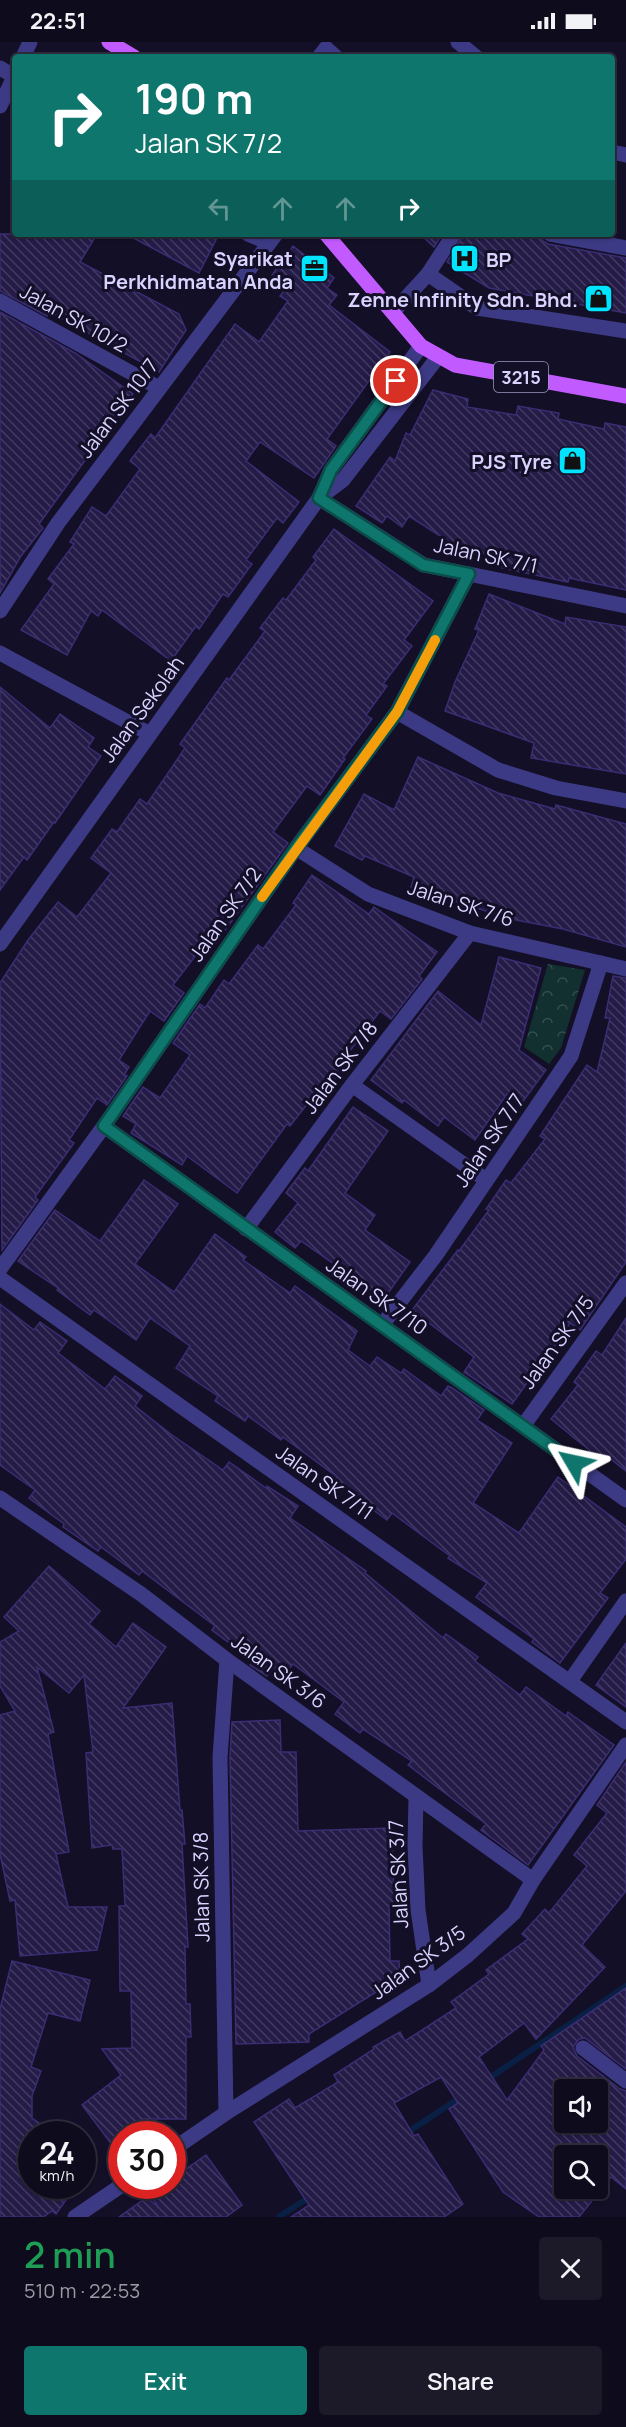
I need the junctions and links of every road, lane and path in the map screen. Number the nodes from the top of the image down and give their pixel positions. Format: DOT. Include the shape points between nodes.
graph roads {
  1 [pos="109,42"];
  2 [pos="458,42"];
  3 [pos="129,54"];
  4 [pos="321,54"];
  5 [pos="333,54"];
  6 [pos="472,54"];
  7 [pos="12,81"];
  8 [pos="0,106"];
  9 [pos="329,237"];
  10 [pos="452,237"];
  11 [pos="566,237"];
  12 [pos="272,239"];
  13 [pos="626,248"];
  14 [pos="428,274"];
  15 [pos="0,302"];
  16 [pos="393,312"];
  17 [pos="626,331"];
  18 [pos="421,346"];
  19 [pos="438,357"];
  20 [pos="159,388"];
  21 [pos="626,396"];
  22 [pos="319,498"];
  23 [pos="469,574"];
  24 [pos="626,606"];
  25 [pos="0,611"];
  26 [pos="0,653"];
  27 [pos="397,712"];
  28 [pos="150,734"];
  29 [pos="626,801"];
  30 [pos="296,848"];
  31 [pos="470,933"];
  32 [pos="0,945"];
  33 [pos="601,963"];
  34 [pos="626,969"];
  35 [pos="352,1085"];
  36 [pos="104,1126"];
  37 [pos="486,1180"];
  38 [pos="246,1229"];
  39 [pos="0,1269"];
  40 [pos="0,1278"];
  41 [pos="626,1283"];
  42 [pos="382,1325"];
  43 [pos="523,1426"];
  44 [pos="0,1498"];
  45 [pos="626,1500"];
  46 [pos="626,1601"];
  47 [pos="227,1660"];
  48 [pos="570,1681"];
  49 [pos="626,1722"];
  50 [pos="626,1745"];
  51 [pos="416,1797"];
  52 [pos="533,1880"];
  53 [pos="429,1985"];
  54 [pos="583,2048"];
  55 [pos="626,2081"];
  56 [pos="226,2113"];
  57 [pos="186,2140"];
  58 [pos="108,2195"];
  59 [pos="75,2217"];
  1 -- 3 [label="main road"];
  2 -- 6 [label="street"];
  4 -- 5 [label="street" via="326,48"];
  7 -- 8 [label="street"];
  9 -- 16 [label="main road, 3215"];
  10 -- 14 [label="street"];
  11 -- 13 [label="street"];
  12 -- 20 [label="street, Jalan SK 10/7"];
  14 -- 16 [label="street"];
  14 -- 17 [label="street" via="477,308"];
  15 -- 20 [label="street, Jalan SK 10/2"];
  16 -- 18 [label="main road, 3215"];
  18 -- 19 [label="main road, 3215"];
  18 -- 22 [label="street, Jalan Sekolah" via="331,470"];
  19 -- 21 [label="main road, 3215" via="455,365"];
  19 -- 22 [label="street, Jalan Sekolah" via="343,480"];
  20 -- 25 [label="street, Jalan SK 10/7" via="58,523"];
  22 -- 23 [label="street, Jalan SK 7/1" via="423,565"];
  22 -- 28 [label="street, Jalan Sekolah"];
  23 -- 24 [label="street, Jalan SK 7/1"];
  23 -- 27 [label="street, Jalan SK 7/2"];
  26 -- 28 [label="street"];
  27 -- 29 [label="street" via="498,770 556,788"];
  27 -- 30 [label="street, Jalan SK 7/2"];
  28 -- 32 [label="street, Jalan Sekolah"];
  30 -- 31 [label="street, Jalan SK 7/6" via="368,894"];
  30 -- 36 [label="street, Jalan SK 7/2"];
  31 -- 33 [label="street, Jalan SK 7/6"];
  31 -- 35 [label="street, Jalan SK 7/8"];
  33 -- 34 [label="street, Jalan SK 7/6"];
  33 -- 37 [label="street, Jalan SK 7/7" via="571,1056"];
  35 -- 37 [label="street"];
  35 -- 38 [label="street, Jalan SK 7/8"];
  36 -- 38 [label="street, Jalan SK 7/10"];
  36 -- 39 [label="street, Jalan SK 7/2"];
  37 -- 42 [label="street, Jalan SK 7/7" via="436,1255"];
  38 -- 42 [label="street, Jalan SK 7/10"];
  40 -- 48 [label="street, Jalan SK 7/11"];
  41 -- 43 [label="street, Jalan SK 7/5"];
  42 -- 43 [label="street, Jalan SK 7/10"];
  43 -- 45 [label="street, Jalan SK 7/10"];
  44 -- 47 [label="street, Jalan SK 3/6" via="141,1594"];
  46 -- 48 [label="street"];
  47 -- 51 [label="street, Jalan SK 3/6"];
  47 -- 56 [label="street, Jalan SK 3/8" via="220,1757"];
  48 -- 49 [label="street, Jalan SK 7/11"];
  50 -- 52 [label="street, Jalan SK 3/5"];
  51 -- 52 [label="street, Jalan SK 3/6"];
  51 -- 53 [label="street, Jalan SK 3/7" via="418,1910"];
  52 -- 53 [label="street, Jalan SK 3/5" via="514,1914"];
  53 -- 56 [label="street, Jalan SK 3/5"];
  54 -- 55 [label="street"];
  56 -- 57 [label="street, Jalan SK 3/5"];
  58 -- 59 [label="street"];
}
